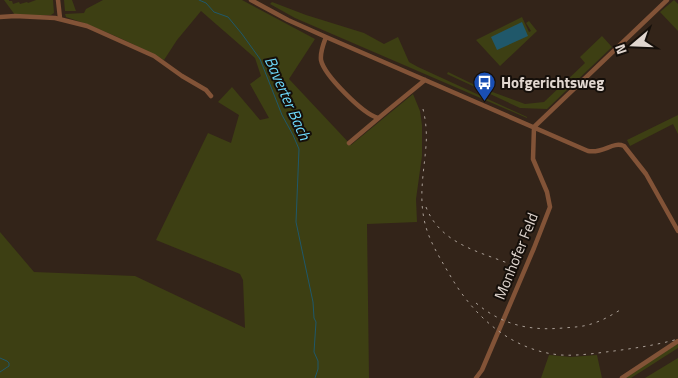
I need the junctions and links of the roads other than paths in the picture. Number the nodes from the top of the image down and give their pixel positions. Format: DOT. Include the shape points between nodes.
graph roads {
  1 [pos="58,0"];
  2 [pos="251,0"];
  3 [pos="667,0"];
  4 [pos="0,17"];
  5 [pos="60,18"];
  6 [pos="326,37"];
  7 [pos="425,80"];
  8 [pos="211,96"];
  9 [pos="378,118"];
  10 [pos="534,126"];
  11 [pos="349,143"];
  12 [pos="678,231"];
  13 [pos="678,341"];
  14 [pos="476,378"];
  15 [pos="622,378"];
  1 -- 5 [label="street"];
  2 -- 6 [label="street"];
  3 -- 10 [label="street"];
  4 -- 5 [label="street"];
  5 -- 8 [label="street" via="142,50"];
  6 -- 7 [label="street"];
  6 -- 9 [label="street" via="321,54 325,70 350,98"];
  7 -- 9 [label="street"];
  7 -- 10 [label="street"];
  9 -- 11 [label="street"];
  10 -- 12 [label="street" via="591,152 619,144 624,146 646,174"];
  10 -- 14 [label="street, Monhofer Feld" via="532,159 550,207"];
  13 -- 15 [label="street"];
}
